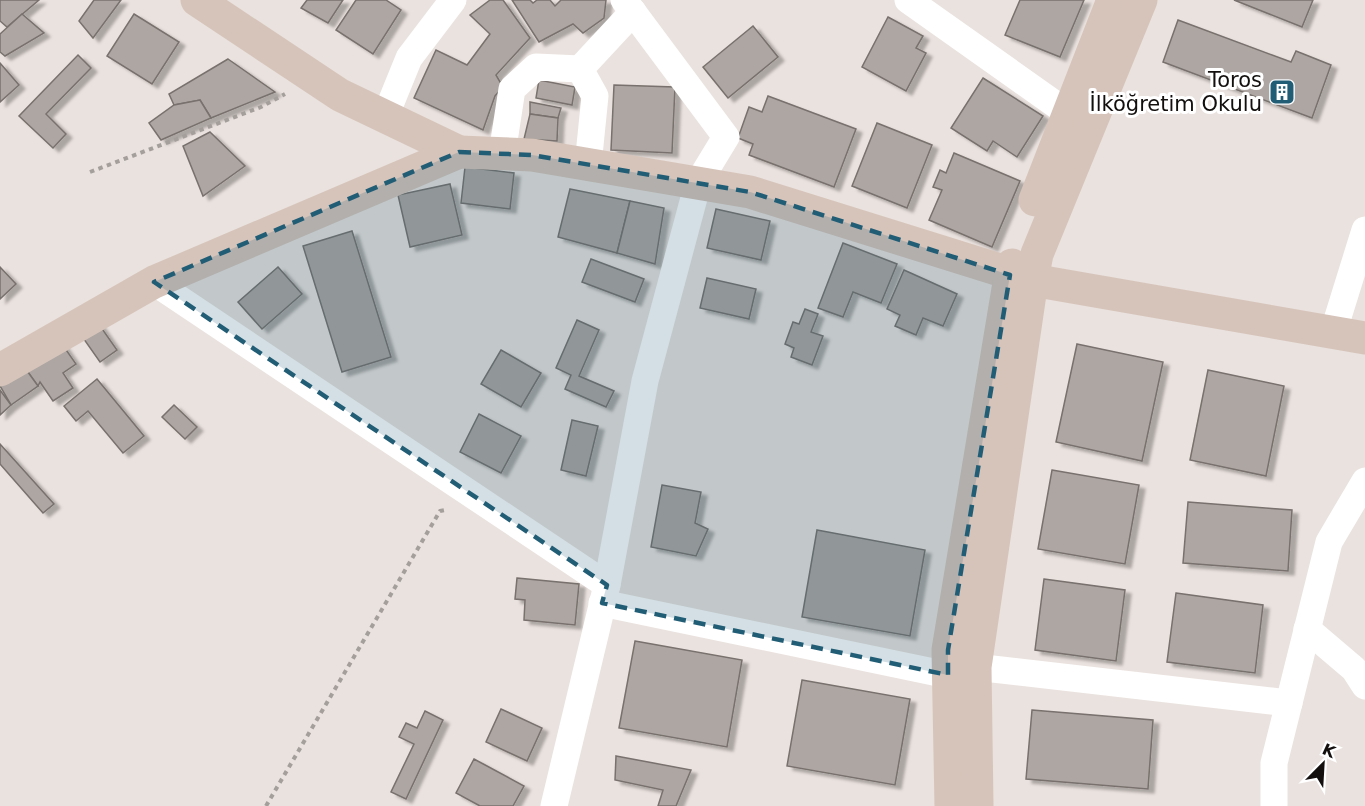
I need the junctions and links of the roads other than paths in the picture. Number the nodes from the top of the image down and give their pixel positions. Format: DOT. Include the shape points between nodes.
graph roads {
  1 [pos="197,0"];
  2 [pos="453,0"];
  3 [pos="908,0"];
  4 [pos="1113,0"];
  5 [pos="1141,0"];
  6 [pos="629,6"];
  7 [pos="580,69"];
  8 [pos="1069,114"];
  9 [pos="385,117"];
  10 [pos="459,152"];
  11 [pos="502,154"];
  12 [pos="588,165"];
  13 [pos="698,183"];
  14 [pos="1365,230"];
  15 [pos="1021,278"];
  16 [pos="154,282"];
  17 [pos="1333,333"];
  18 [pos="1365,338"];
  19 [pos="0,370"];
  20 [pos="1365,481"];
  21 [pos="604,594"];
  22 [pos="1307,629"];
  23 [pos="962,671"];
  24 [pos="1365,686"];
  25 [pos="1289,703"];
  26 [pos="554,806"];
  27 [pos="951,806"];
  28 [pos="977,806"];
  29 [pos="1274,806"];
  1 -- 9 [label="street" via="340,95"];
  2 -- 9 [label="street" via="409,58"];
  3 -- 8 [label="street"];
  4 -- 8 [label="street"];
  5 -- 15 [label="street" via="1037,254"];
  6 -- 7 [label="street"];
  6 -- 13 [label="street" via="726,137"];
  7 -- 11 [label="street" via="536,67 512,89"];
  7 -- 12 [label="street" via="595,96"];
  8 -- 15 [label="street" via="1017,246"];
  9 -- 10 [label="street"];
  10 -- 11 [label="street"];
  10 -- 16 [label="street"];
  11 -- 12 [label="street"];
  12 -- 13 [label="street"];
  13 -- 15 [label="street" via="750,192"];
  13 -- 21 [label="street" via="645,381"];
  14 -- 17 [label="street"];
  15 -- 17 [label="street"];
  15 -- 23 [label="street" via="948,650"];
  16 -- 19 [label="street"];
  16 -- 21 [label="street" via="481,501"];
  17 -- 18 [label="street"];
  20 -- 22 [label="street" via="1329,542"];
  21 -- 23 [label="street"];
  21 -- 26 [label="street"];
  22 -- 24 [label="street" via="1354,669"];
  22 -- 25 [label="street"];
  23 -- 25 [label="street"];
  23 -- 27 [label="street"];
  23 -- 28 [label="street"];
  25 -- 29 [label="street" via="1274,763"];
}
